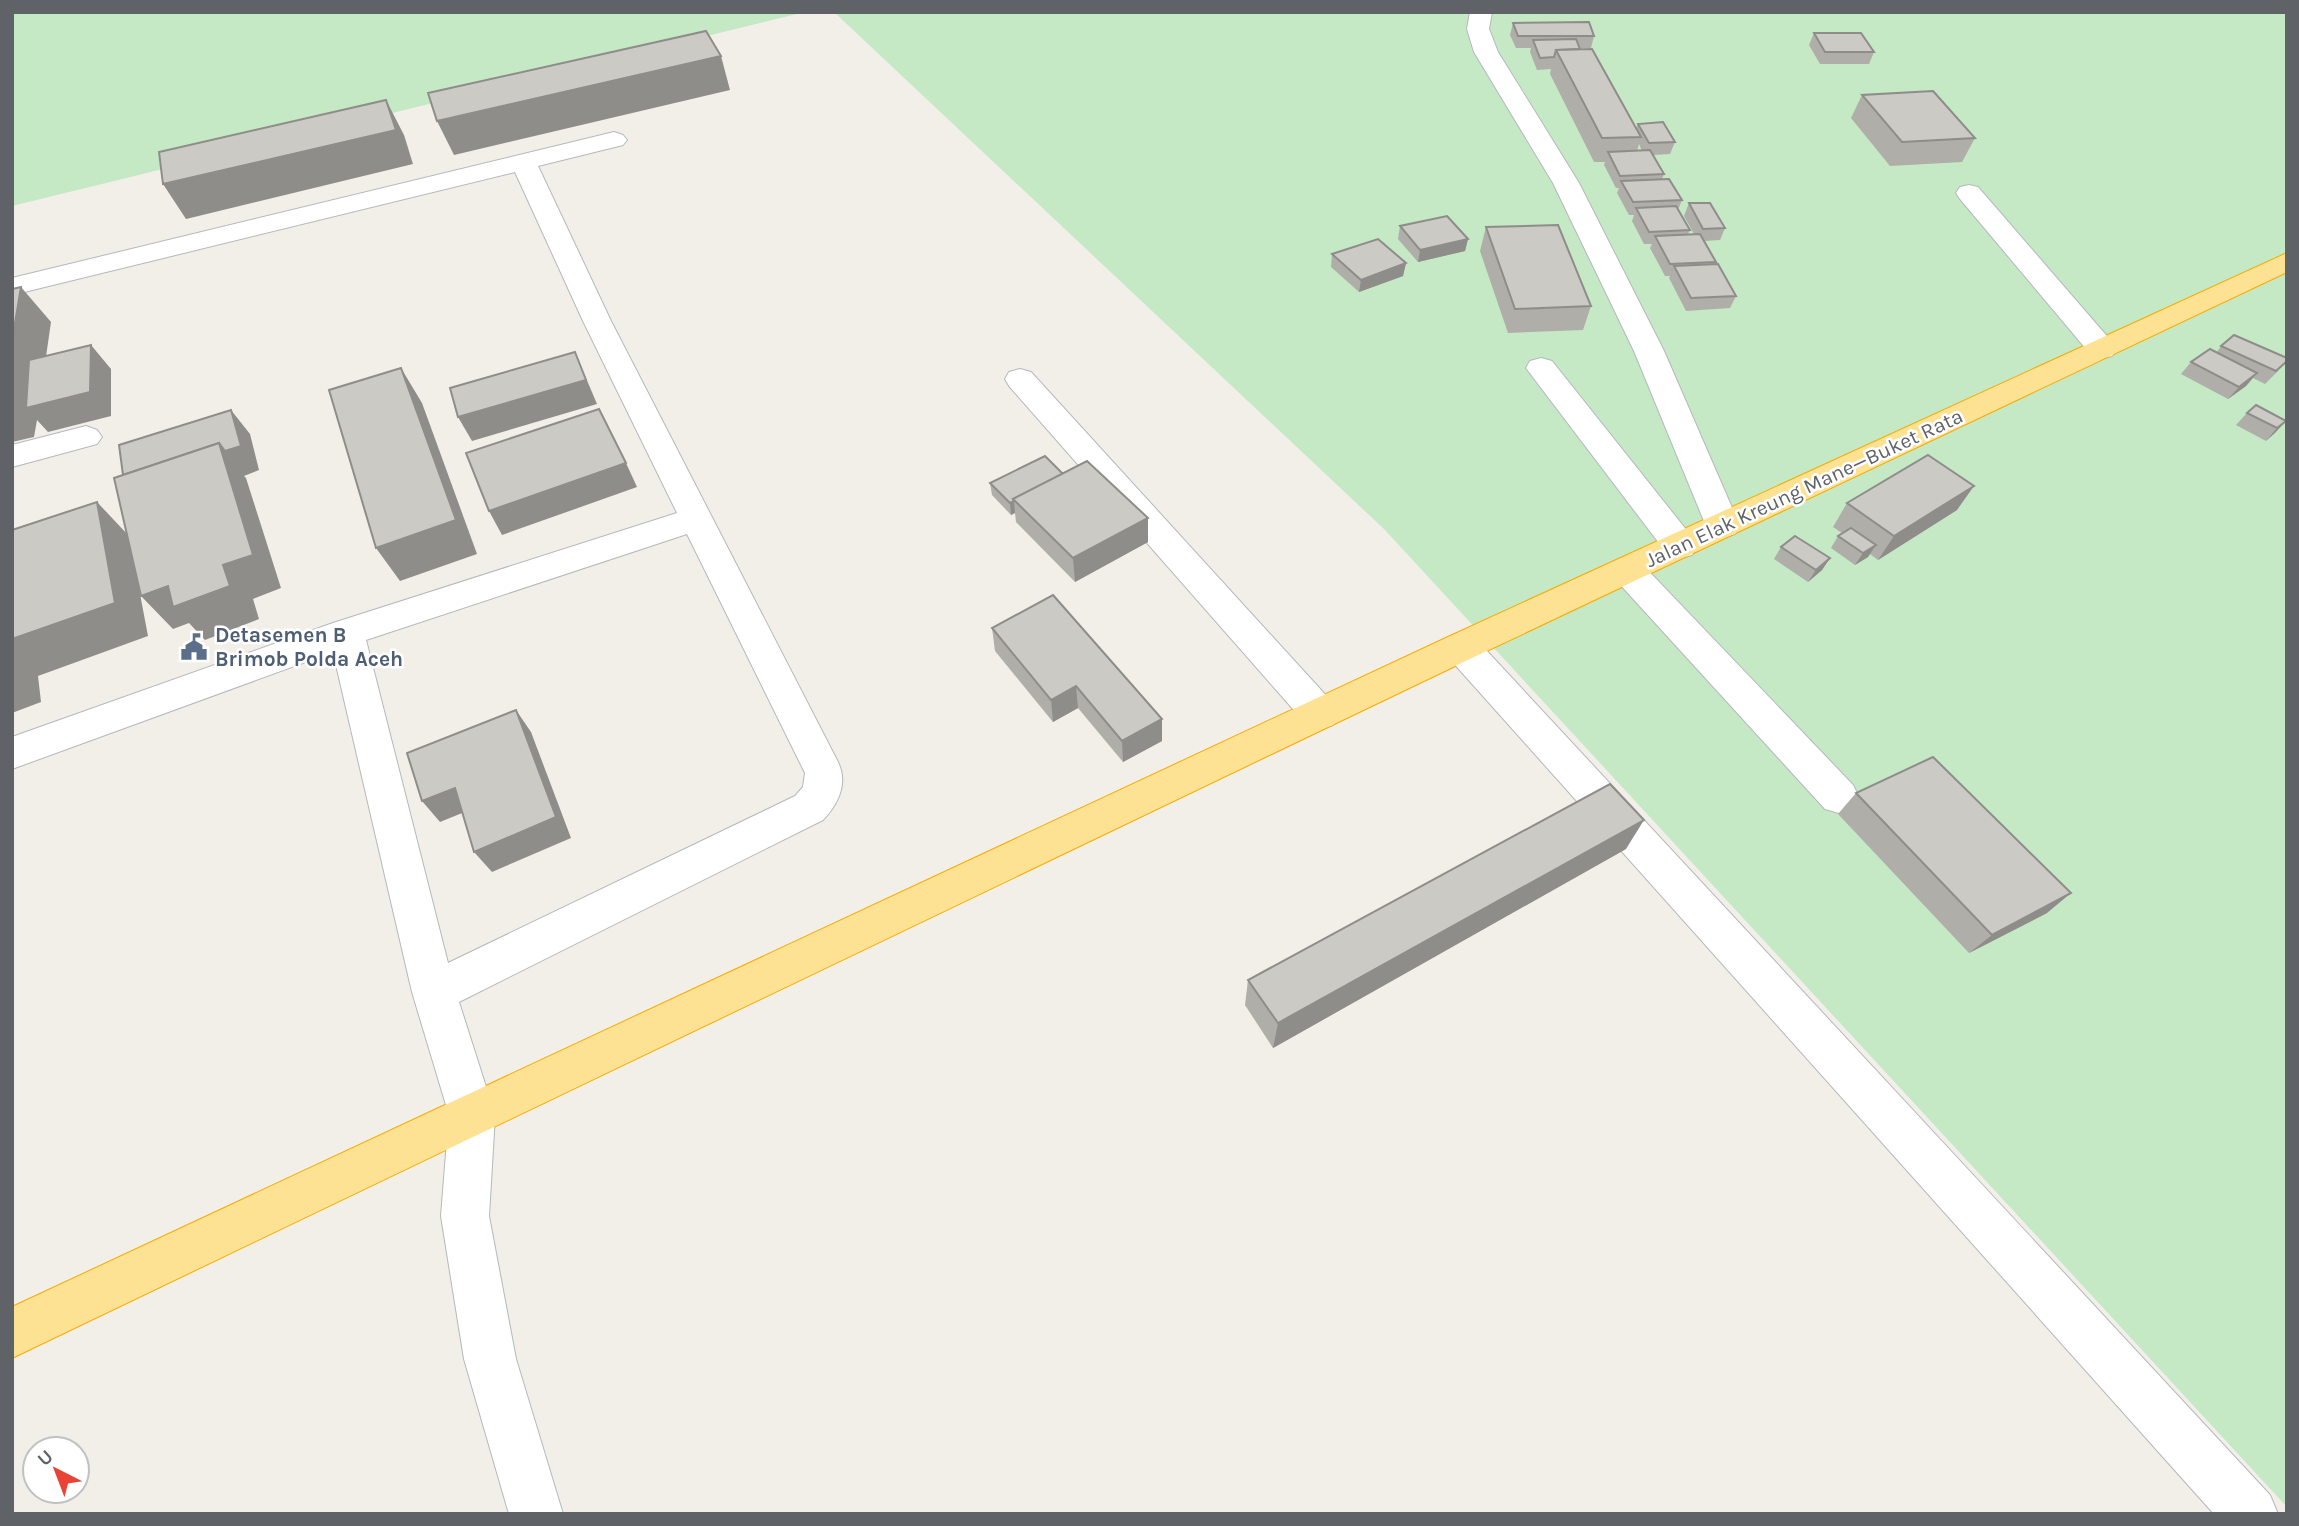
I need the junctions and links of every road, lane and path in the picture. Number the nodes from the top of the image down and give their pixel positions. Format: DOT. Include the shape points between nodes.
graph roads {
  1 [pos="1480,12"];
  2 [pos="614,140"];
  3 [pos="523,161"];
  4 [pos="1969,193"];
  5 [pos="2284,266"];
  6 [pos="12,287"];
  7 [pos="2102,349"];
  8 [pos="1541,368"];
  9 [pos="1020,379"];
  10 [pos="86,437"];
  11 [pos="12,456"];
  12 [pos="694,519"];
  13 [pos="1723,526"];
  14 [pos="1680,546"];
  15 [pos="1627,570"];
  16 [pos="346,633"];
  17 [pos="1461,647"];
  18 [pos="1320,714"];
  19 [pos="12,753"];
  20 [pos="1839,797"];
  21 [pos="434,992"];
  22 [pos="472,1115"];
  23 [pos="12,1334"];
  24 [pos="536,1514"];
  25 [pos="2251,1514"];
  1 -- 13 [label="street" via="1478,29 1486,52 1566,183 1649,351"];
  2 -- 3 [label="street"];
  3 -- 6 [label="street"];
  3 -- 12 [label="street"];
  4 -- 7 [label="street"];
  5 -- 7 [label="highway, Jalan Elak Kreung Mane—Buket Rata"];
  7 -- 13 [label="highway, Jalan Elak Kreung Mane—Buket Rata"];
  8 -- 14 [label="street"];
  9 -- 18 [label="street"];
  10 -- 11 [label="street"];
  12 -- 16 [label="street"];
  12 -- 21 [label="street" via="824,773 819,798 809,808"];
  13 -- 14 [label="highway, Jalan Elak Kreung Mane—Buket Rata"];
  14 -- 15 [label="highway, Jalan Elak Kreung Mane—Buket Rata"];
  15 -- 17 [label="highway, Jalan Elak Kreung Mane—Buket Rata"];
  15 -- 20 [label="street"];
  16 -- 19 [label="street"];
  16 -- 21 [label="street"];
  17 -- 18 [label="highway, Jalan Elak Kreung Mane—Buket Rata"];
  17 -- 25 [label="street"];
  18 -- 22 [label="highway, Jalan Elak Kreung Mane—Buket Rata"];
  21 -- 22 [label="street"];
  22 -- 23 [label="highway, Jalan Elak Kreung Mane—Buket Rata"];
  22 -- 24 [label="street" via="465,1216 490,1359"];
}
